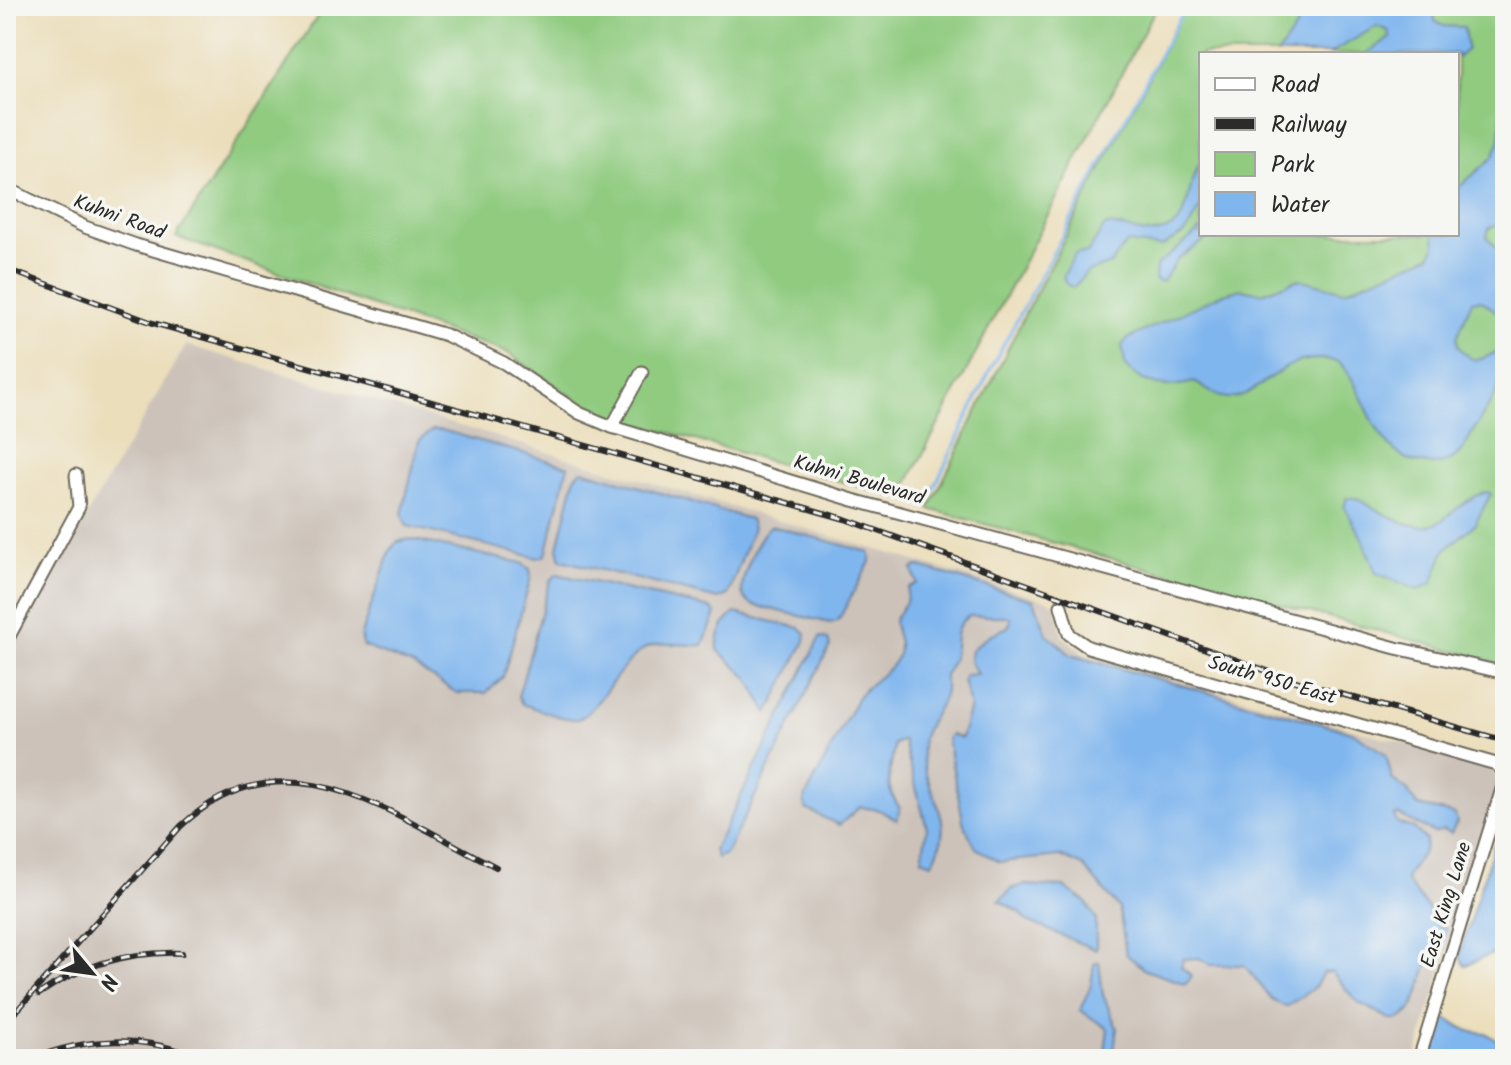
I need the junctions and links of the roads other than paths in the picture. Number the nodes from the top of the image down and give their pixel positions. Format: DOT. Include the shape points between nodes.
graph roads {
  1 [pos="6,188"];
  2 [pos="223,273"];
  3 [pos="642,372"];
  4 [pos="612,427"];
  5 [pos="76,475"];
  6 [pos="1061,606"];
  7 [pos="6,642"];
  8 [pos="1505,673"];
  9 [pos="1496,764"];
  10 [pos="1419,1059"];
  1 -- 2 [label="street, Kuhni Road" via="85,227"];
  2 -- 4 [label="street, Kuhni Boulevard" via="446,335"];
  3 -- 4 [label="street"];
  4 -- 8 [label="street, Kuhni Boulevard" via="853,500"];
  5 -- 7 [label="street" via="79,507"];
  6 -- 9 [label="street, South 950 East" via="1066,629 1088,647"];
  9 -- 10 [label="street, East King Lane" via="1505,779"];
}
